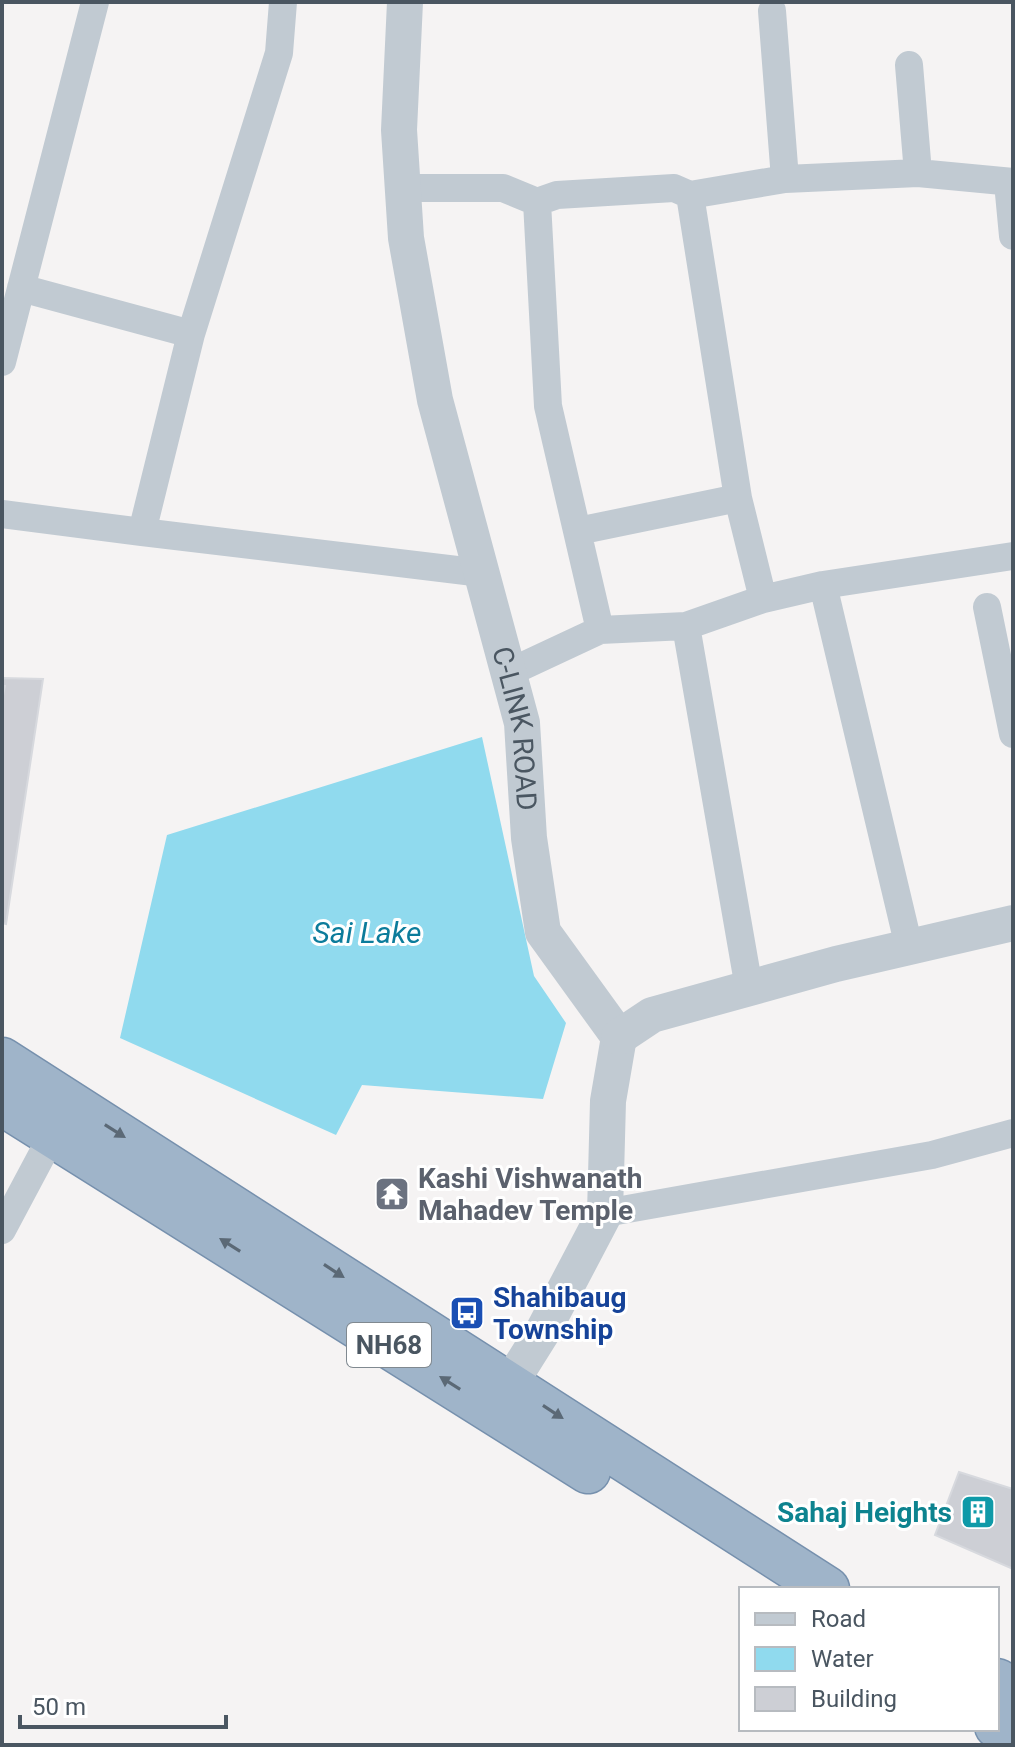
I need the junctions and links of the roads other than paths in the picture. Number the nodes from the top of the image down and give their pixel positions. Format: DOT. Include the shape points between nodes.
graph roads {
  1 [pos="95,2"];
  2 [pos="283,2"];
  3 [pos="405,2"];
  4 [pos="772,11"];
  5 [pos="909,65"];
  6 [pos="918,173"];
  7 [pos="785,179"];
  8 [pos="1011,183"];
  9 [pos="402,188"];
  10 [pos="690,195"];
  11 [pos="537,202"];
  12 [pos="1013,236"];
  13 [pos="21,288"];
  14 [pos="191,334"];
  15 [pos="2,362"];
  16 [pos="738,498"];
  17 [pos="2,514"];
  18 [pos="578,531"];
  19 [pos="142,532"];
  20 [pos="1013,556"];
  21 [pos="482,573"];
  22 [pos="823,585"];
  23 [pos="763,599"];
  24 [pos="987,607"];
  25 [pos="686,626"];
  26 [pos="600,630"];
  27 [pos="508,673"];
  28 [pos="1013,734"];
  29 [pos="1013,923"];
  30 [pos="909,947"];
  31 [pos="749,988"];
  32 [pos="619,1037"];
  33 [pos="2,1060"];
  34 [pos="2,1103"];
  35 [pos="62,1118"];
  36 [pos="1013,1133"];
  37 [pos="605,1213"];
  38 [pos="2,1230"];
  39 [pos="502,1398"];
  40 [pos="773,1587"];
  41 [pos="824,1587"];
  1 -- 13 [label="street"];
  2 -- 14 [label="street" via="279,53"];
  3 -- 9 [label="street, C-LINK ROAD"];
  4 -- 7 [label="street"];
  5 -- 6 [label="street"];
  6 -- 7 [label="street"];
  6 -- 8 [label="street"];
  7 -- 10 [label="street"];
  8 -- 12 [label="street"];
  9 -- 11 [label="street" via="503,188"];
  9 -- 21 [label="street, C-LINK ROAD" via="435,400"];
  10 -- 11 [label="street" via="674,188 557,195"];
  10 -- 16 [label="street"];
  11 -- 18 [label="street" via="548,406"];
  13 -- 14 [label="street"];
  13 -- 15 [label="street"];
  14 -- 19 [label="street"];
  16 -- 18 [label="street"];
  16 -- 23 [label="street"];
  17 -- 19 [label="street"];
  18 -- 26 [label="street"];
  19 -- 21 [label="street"];
  20 -- 22 [label="street"];
  21 -- 27 [label="street, C-LINK ROAD"];
  22 -- 23 [label="street"];
  22 -- 30 [label="street"];
  23 -- 25 [label="street"];
  24 -- 28 [label="street"];
  25 -- 26 [label="street"];
  25 -- 31 [label="street"];
  26 -- 27 [label="street"];
  27 -- 32 [label="street, C-LINK ROAD" via="522,723 529,838 543,932"];
  29 -- 30 [label="street"];
  30 -- 31 [label="street"];
  31 -- 32 [label="street" via="652,1015"];
  32 -- 37 [label="street" via="608,1101"];
  33 -- 35 [label="highway, NH68"];
  34 -- 35 [label="highway, NH68"];
  35 -- 38 [label="street"];
  35 -- 39 [label="highway, NH68"];
  36 -- 37 [label="street" via="932,1155"];
  37 -- 39 [label="street"];
  39 -- 40 [label="highway, NH68"];
  39 -- 41 [label="highway, NH68, one-way"];
}
